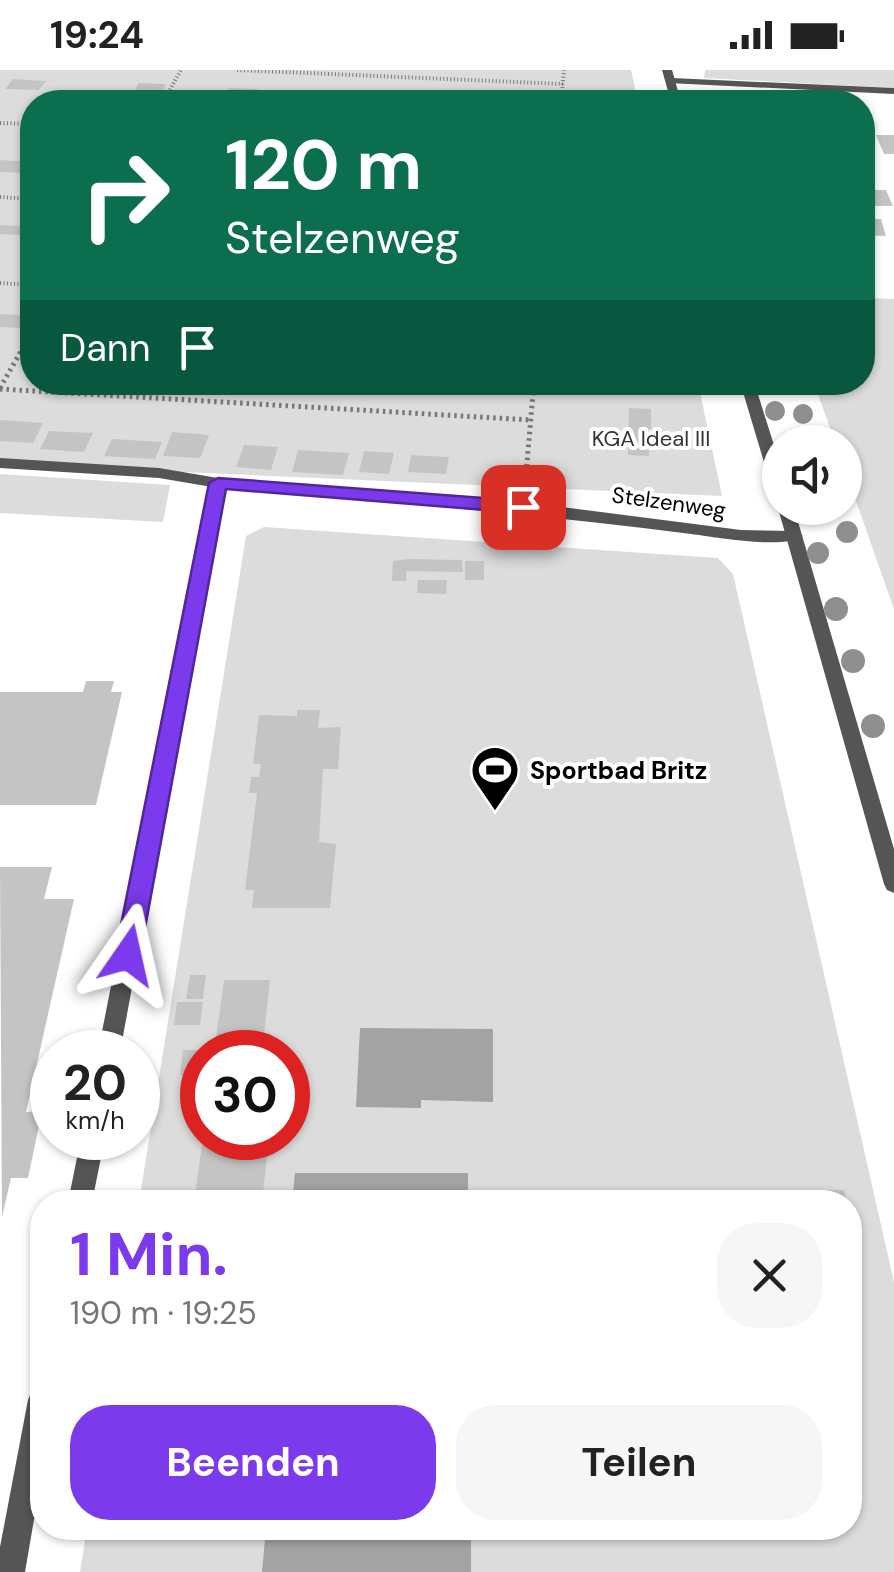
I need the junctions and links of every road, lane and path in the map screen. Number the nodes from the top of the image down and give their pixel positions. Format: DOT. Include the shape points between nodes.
graph roads {
  1 [pos="237,70"];
  2 [pos="564,70"];
  3 [pos="669,76"];
  4 [pos="563,84"];
  5 [pos="562,90"];
  6 [pos="866,90"];
  7 [pos="20,353"];
  8 [pos="0,388"];
  9 [pos="116,395"];
  10 [pos="533,395"];
  11 [pos="751,395"];
  12 [pos="531,420"];
  13 [pos="762,431"];
  14 [pos="0,463"];
  15 [pos="218,483"];
  16 [pos="523,507"];
  17 [pos="791,525"];
  18 [pos="795,536"];
  19 [pos="894,884"];
  20 [pos="113,1030"];
  21 [pos="89,1160"];
  22 [pos="82,1190"];
  23 [pos="30,1464"];
  24 [pos="10,1572"];
  1 -- 4 [label="path"];
  2 -- 4 [label="path"];
  3 -- 6 [label="street"];
  4 -- 5 [label="path"];
  7 -- 8 [label="path"];
  9 -- 12 [label="path"];
  10 -- 12 [label="path"];
  11 -- 13 [label="street"];
  12 -- 16 [label="path"];
  14 -- 15 [label="street, Stelzenweg"];
  15 -- 16 [label="street, Stelzenweg"];
  15 -- 20 [label="street"];
  16 -- 18 [label="street, Stelzenweg"];
  17 -- 18 [label="street"];
  18 -- 19 [label="street"];
  21 -- 22 [label="street"];
  23 -- 24 [label="street"];
}
